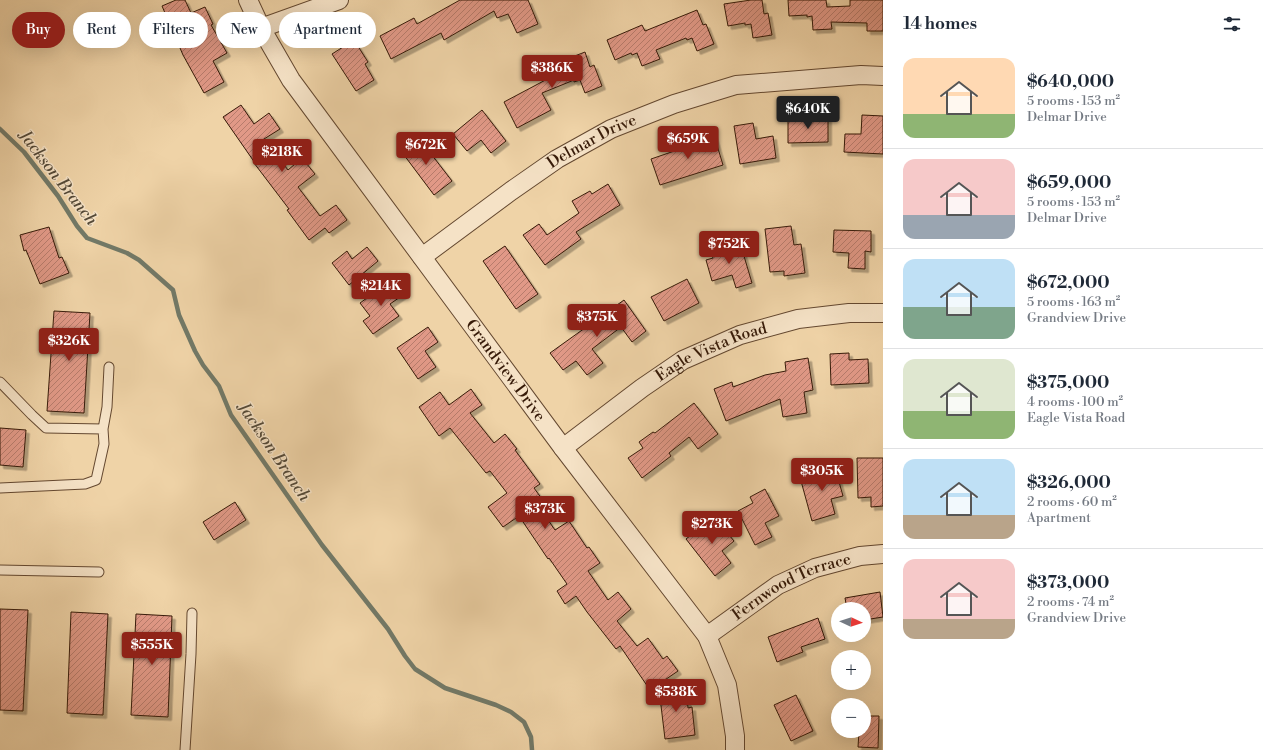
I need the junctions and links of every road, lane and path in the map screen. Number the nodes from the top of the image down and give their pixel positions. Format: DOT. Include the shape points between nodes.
graph roads {
  1 [pos="248,0"];
  2 [pos="339,0"];
  3 [pos="254,12"];
  4 [pos="271,24"];
  5 [pos="271,45"];
  6 [pos="883,76"];
  7 [pos="422,257"];
  8 [pos="883,314"];
  9 [pos="110,367"];
  10 [pos="0,382"];
  11 [pos="103,428"];
  12 [pos="563,448"];
  13 [pos="0,488"];
  14 [pos="883,554"];
  15 [pos="0,570"];
  16 [pos="99,572"];
  17 [pos="192,613"];
  18 [pos="707,636"];
  19 [pos="185,750"];
  20 [pos="735,750"];
  1 -- 3 [label="street, Grandview Drive"];
  2 -- 4 [label="street"];
  5 -- 7 [label="street, Grandview Drive" via="291,80"];
  6 -- 7 [label="street, Delmar Drive" via="861,75 736,85 632,120 557,159"];
  7 -- 12 [label="street, Grandview Drive"];
  8 -- 12 [label="street, Eagle Vista Road" via="849,313 798,319 740,335 683,360"];
  9 -- 11 [label="lane"];
  10 -- 11 [label="lane" via="46,428"];
  11 -- 13 [label="lane" via="104,444 96,480 85,484"];
  12 -- 18 [label="street, Grandview Drive"];
  14 -- 18 [label="street, Fernwood Terrace" via="860,556 815,568 778,585"];
  15 -- 16 [label="lane"];
  17 -- 19 [label="lane"];
  18 -- 20 [label="street, Grandview Drive" via="727,685"];
}
